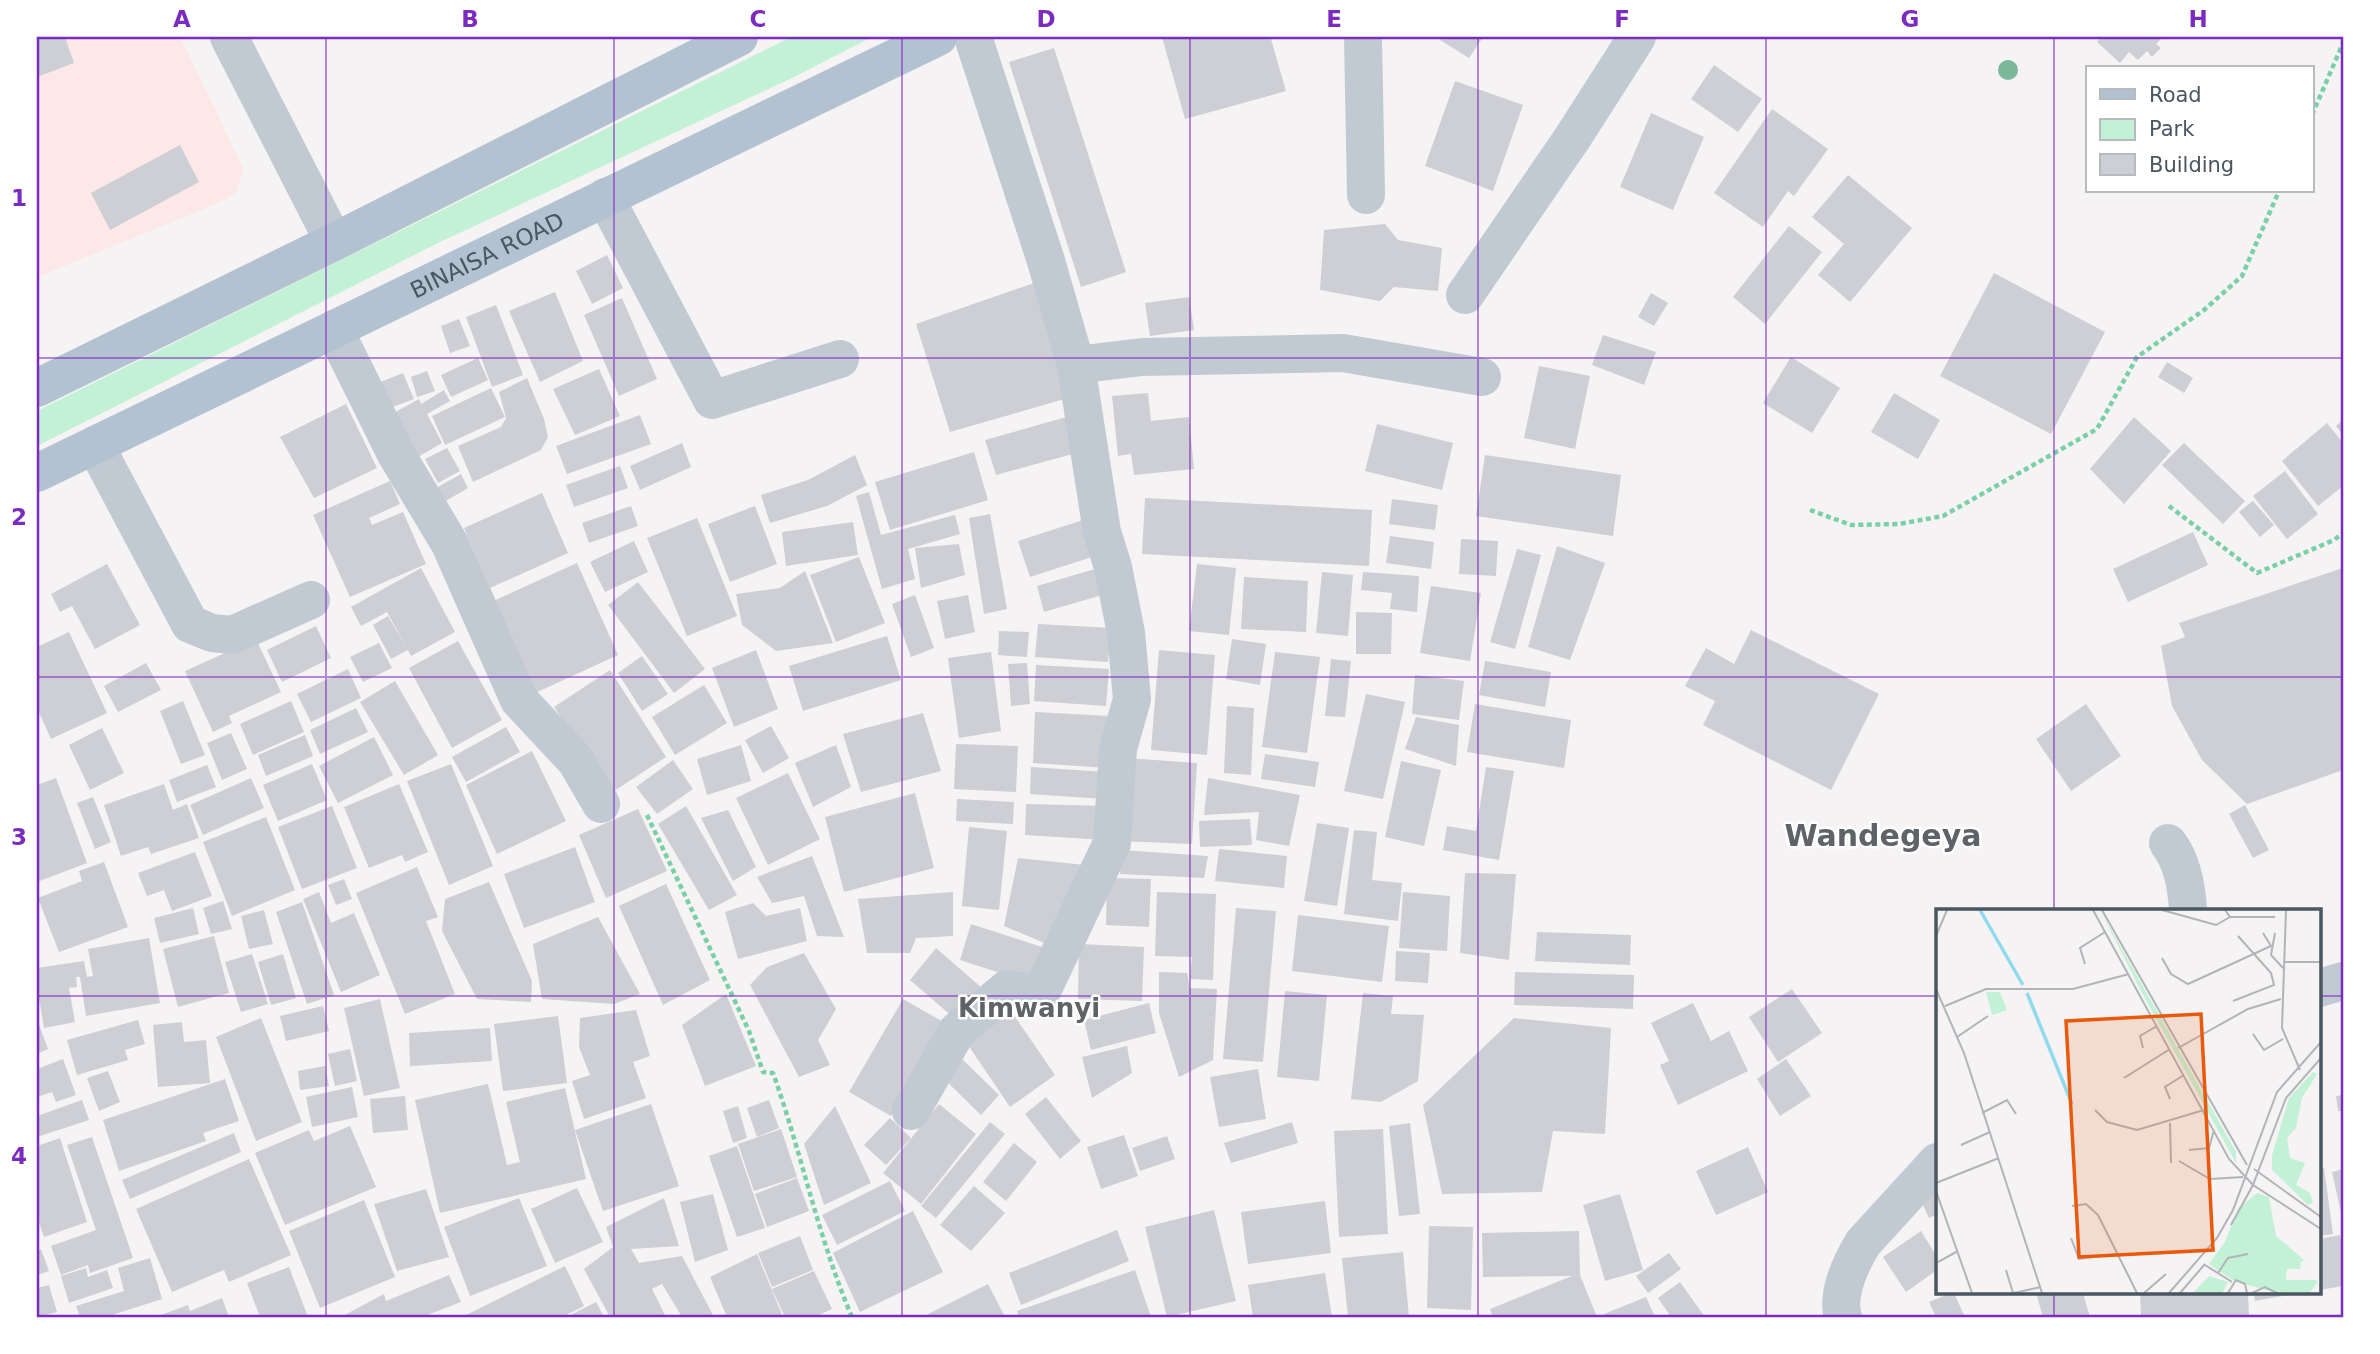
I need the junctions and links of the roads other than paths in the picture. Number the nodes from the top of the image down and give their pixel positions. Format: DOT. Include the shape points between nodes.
graph roads {
  1 [pos="229,37"];
  2 [pos="739,37"];
  3 [pos="938,37"];
  4 [pos="973,37"];
  5 [pos="1363,37"];
  6 [pos="1637,37"];
  7 [pos="1366,195"];
  8 [pos="605,197"];
  9 [pos="334,242"];
  10 [pos="1465,295"];
  11 [pos="334,329"];
  12 [pos="840,359"];
  13 [pos="1076,365"];
  14 [pos="1482,377"];
  15 [pos="37,388"];
  16 [pos="95,445"];
  17 [pos="37,473"];
  18 [pos="311,600"];
  19 [pos="601,804"];
  20 [pos="2168,844"];
  21 [pos="2188,909"];
  22 [pos="2343,981"];
  23 [pos="2320,988"];
  24 [pos="911,1111"];
  25 [pos="1936,1163"];
  26 [pos="1843,1317"];
  1 -- 9 [label="street"];
  2 -- 9 [label="main road"];
  3 -- 8 [label="main road, BINAISA ROAD"];
  4 -- 13 [label="street"];
  5 -- 7 [label="street"];
  6 -- 10 [label="street"];
  8 -- 11 [label="main road, BINAISA ROAD"];
  8 -- 12 [label="street" via="712,400"];
  9 -- 15 [label="main road"];
  11 -- 16 [label="main road, BINAISA ROAD"];
  11 -- 19 [label="street" via="396,454 450,544 519,700 576,761"];
  13 -- 14 [label="street" via="1142,357 1343,353"];
  13 -- 24 [label="street" via="1102,532 1126,633 1132,699 1118,749 1112,843 1040,995 1007,989 957,1031"];
  16 -- 17 [label="main road, BINAISA ROAD"];
  16 -- 18 [label="street" via="190,624 232,635"];
  20 -- 21 [label="street" via="2175,852"];
  22 -- 23 [label="street"];
  25 -- 26 [label="street" via="1854,1257 1839,1305"];
}
